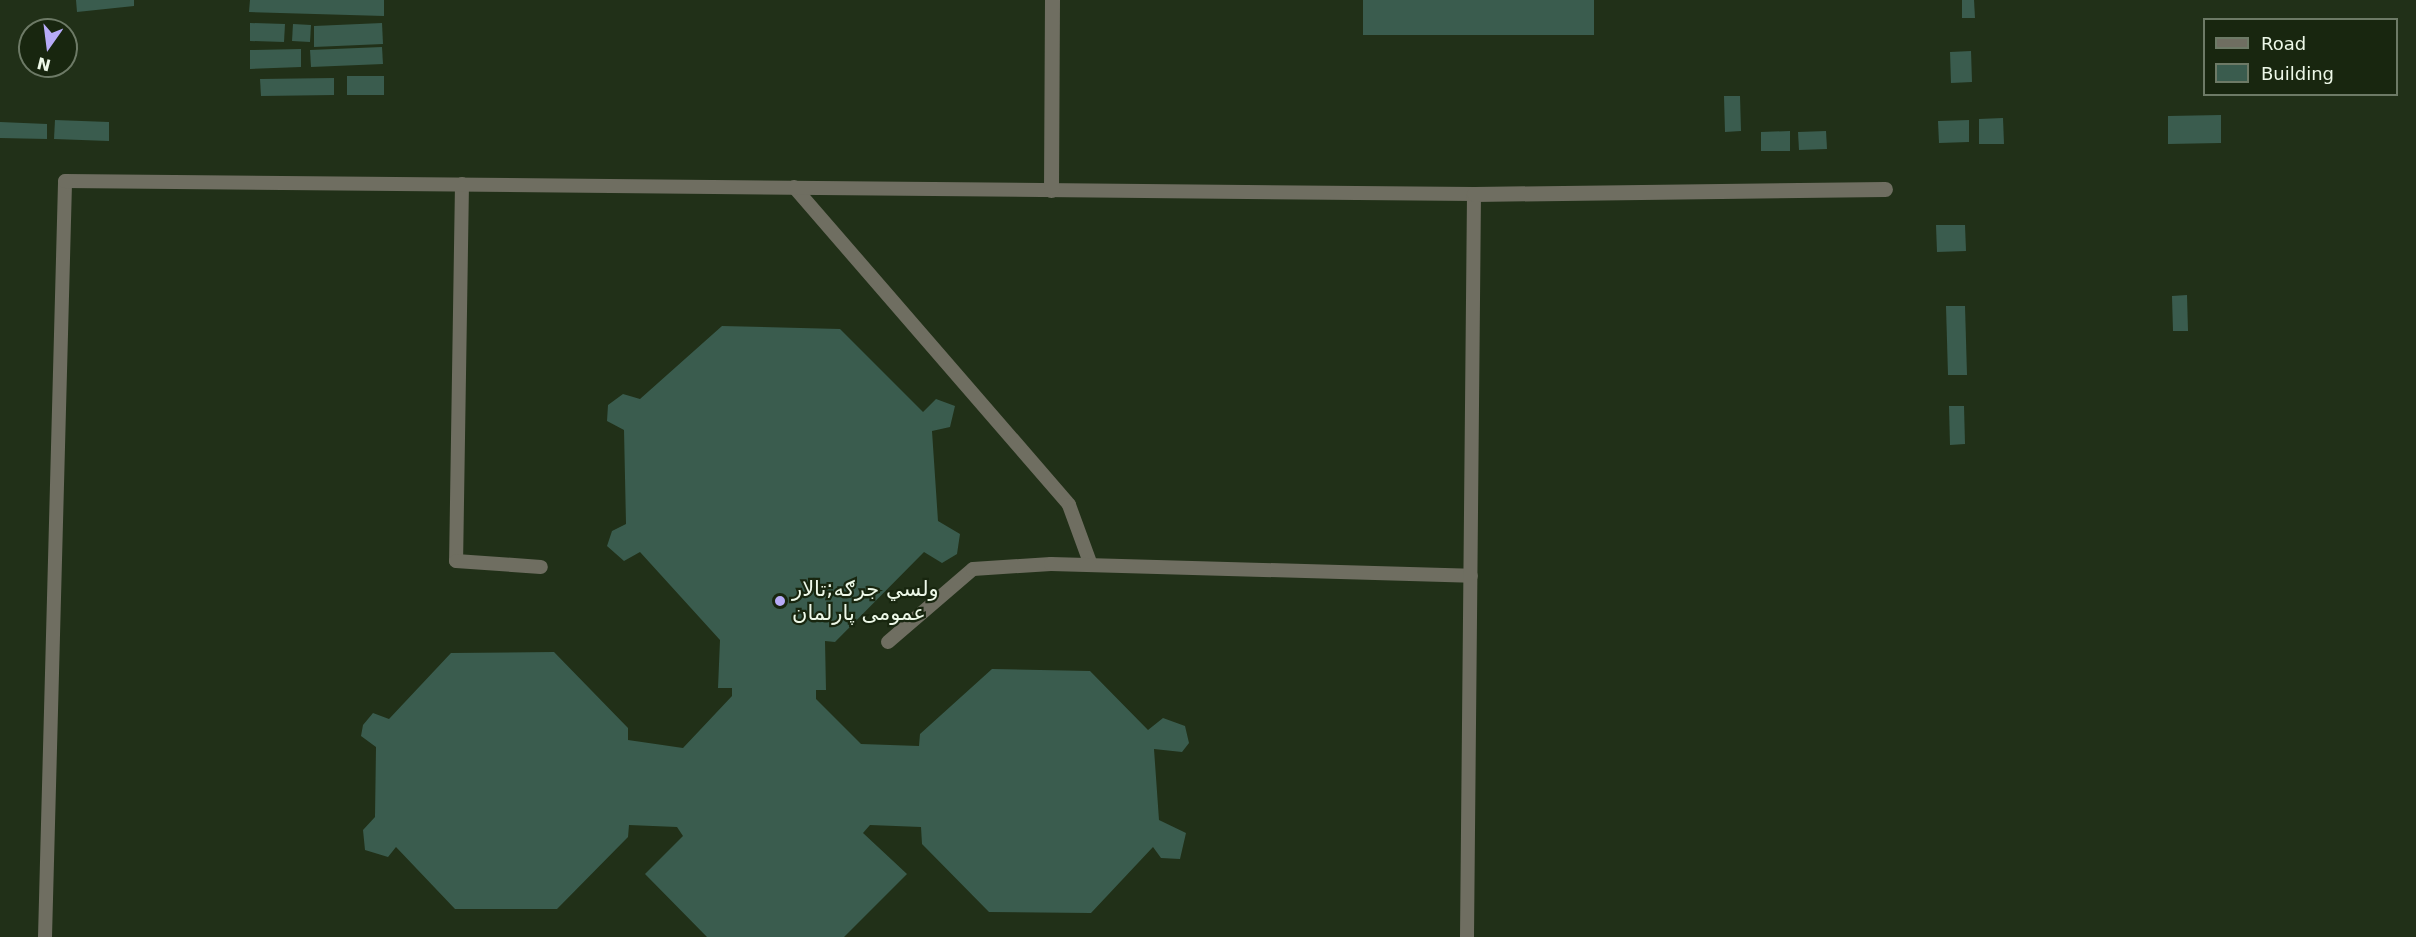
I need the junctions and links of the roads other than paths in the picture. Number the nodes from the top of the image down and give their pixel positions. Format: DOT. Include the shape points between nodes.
graph roads {
  1 [pos="1052,0"];
  2 [pos="462,184"];
  3 [pos="794,187"];
  4 [pos="1885,189"];
  5 [pos="1051,190"];
  6 [pos="1474,194"];
  7 [pos="1091,566"];
  8 [pos="541,567"];
  9 [pos="1471,576"];
  10 [pos="888,642"];
  11 [pos="45,937"];
  12 [pos="1467,937"];
  1 -- 5 [label="street"];
  2 -- 3 [label="lane"];
  2 -- 8 [label="lane" via="456,561"];
  2 -- 11 [label="lane" via="65,181"];
  3 -- 5 [label="lane"];
  3 -- 7 [label="lane" via="1069,505"];
  4 -- 6 [label="street"];
  5 -- 6 [label="lane"];
  6 -- 9 [label="lane"];
  7 -- 9 [label="lane"];
  7 -- 10 [label="lane" via="974,569"];
  9 -- 12 [label="lane"];
}
